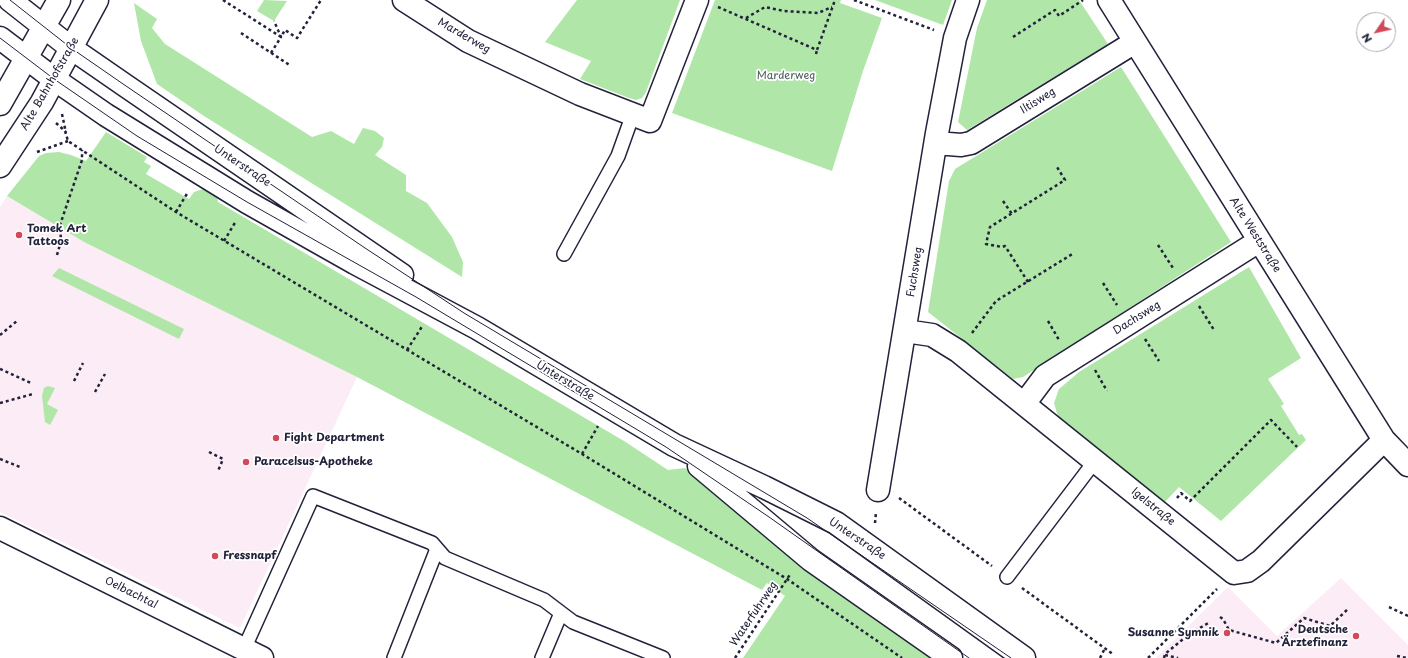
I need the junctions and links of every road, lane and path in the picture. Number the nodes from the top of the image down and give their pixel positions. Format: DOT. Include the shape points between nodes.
graph roads {
  1 [pos="10,0"];
  2 [pos="59,0"];
  3 [pos="97,0"];
  4 [pos="223,0"];
  5 [pos="321,0"];
  6 [pos="404,0"];
  7 [pos="835,0"];
  8 [pos="854,0"];
  9 [pos="968,0"];
  10 [pos="1084,0"];
  11 [pos="1109,0"];
  12 [pos="704,2"];
  13 [pos="832,7"];
  14 [pos="746,19"];
  15 [pos="274,21"];
  16 [pos="44,26"];
  17 [pos="241,33"];
  18 [pos="281,37"];
  19 [pos="1013,37"];
  20 [pos="0,38"];
  21 [pos="955,38"];
  22 [pos="1135,42"];
  23 [pos="72,48"];
  24 [pos="817,50"];
  25 [pos="271,53"];
  26 [pos="816,54"];
  27 [pos="26,58"];
  28 [pos="291,66"];
  29 [pos="54,79"];
  30 [pos="0,104"];
  31 [pos="633,114"];
  32 [pos="68,141"];
  33 [pos="936,143"];
  34 [pos="82,150"];
  35 [pos="0,166"];
  36 [pos="1057,167"];
  37 [pos="1003,201"];
  38 [pos="1012,214"];
  39 [pos="1260,241"];
  40 [pos="1158,245"];
  41 [pos="1074,253"];
  42 [pos="564,254"];
  43 [pos="57,255"];
  44 [pos="1028,282"];
  45 [pos="1186,287"];
  46 [pos="435,306"];
  47 [pos="17,321"];
  48 [pos="477,328"];
  49 [pos="1214,330"];
  50 [pos="905,331"];
  51 [pos="0,334"];
  52 [pos="407,350"];
  53 [pos="958,351"];
  54 [pos="83,363"];
  55 [pos="0,369"];
  56 [pos="105,374"];
  57 [pos="74,381"];
  58 [pos="31,383"];
  59 [pos="96,392"];
  60 [pos="33,394"];
  61 [pos="0,403"];
  62 [pos="1024,404"];
  63 [pos="609,407"];
  64 [pos="1384,440"];
  65 [pos="674,445"];
  66 [pos="1297,447"];
  67 [pos="209,452"];
  68 [pos="582,454"];
  69 [pos="0,459"];
  70 [pos="1095,461"];
  71 [pos="1408,465"];
  72 [pos="20,467"];
  73 [pos="218,471"];
  74 [pos="878,490"];
  75 [pos="1161,514"];
  76 [pos="0,528"];
  77 [pos="866,543"];
  78 [pos="437,549"];
  79 [pos="1234,573"];
  80 [pos="1007,577"];
  81 [pos="787,579"];
  82 [pos="1389,607"];
  83 [pos="1349,608"];
  84 [pos="561,613"];
  85 [pos="1408,616"];
  86 [pos="1220,617"];
  87 [pos="1210,622"];
  88 [pos="1229,630"];
  89 [pos="1226,633"];
  90 [pos="1105,648"];
  91 [pos="253,654"];
  92 [pos="1165,656"];
  93 [pos="1396,656"];
  94 [pos="394,658"];
  95 [pos="542,658"];
  96 [pos="663,658"];
  97 [pos="735,658"];
  98 [pos="902,658"];
  99 [pos="951,658"];
  100 [pos="1024,658"];
  101 [pos="1100,658"];
  102 [pos="1148,658"];
  103 [pos="1178,658"];
  104 [pos="1407,658"];
  1 -- 16 [label="street, Unterstraße"];
  2 -- 16 [label="street"];
  3 -- 23 [label="street, Alte Bahnhofstraße"];
  4 -- 18 [label="path"];
  5 -- 18 [label="path" via="298,38 286,30"];
  6 -- 31 [label="street, Marderweg" via="468,41 580,94"];
  7 -- 13 [label="path"];
  8 -- 21 [label="path"];
  9 -- 21 [label="street, Fuchsweg"];
  10 -- 19 [label="path" via="1059,16 1055,10"];
  11 -- 22 [label="street, Alte Weststraße"];
  12 -- 14 [label="path"];
  12 -- 31 [label="street, Marderweg" via="650,121"];
  13 -- 14 [label="path" via="818,13 765,7"];
  13 -- 24 [label="path"];
  14 -- 24 [label="path"];
  15 -- 18 [label="path"];
  16 -- 23 [label="street, Unterstraße"];
  16 -- 27 [label="street"];
  17 -- 25 [label="path"];
  18 -- 25 [label="path"];
  20 -- 27 [label="street, Unterstraße"];
  21 -- 33 [label="street, Fuchsweg"];
  22 -- 33 [label="street, Iltisweg" via="971,143"];
  22 -- 39 [label="street, Alte Weststraße"];
  23 -- 29 [label="street, Alte Bahnhofstraße"];
  23 -- 48 [label="street, Unterstraße" via="365,248"];
  24 -- 26 [label="path"];
  25 -- 28 [label="path"];
  27 -- 29 [label="street, Unterstraße"];
  27 -- 30 [label="street"];
  29 -- 35 [label="street, Alte Bahnhofstraße"];
  29 -- 46 [label="street, Unterstraße" via="137,136"];
  31 -- 42 [label="lane" via="618,156"];
  32 -- 34 [label="path"];
  33 -- 50 [label="street, Fuchsweg"];
  34 -- 43 [label="path" via="82,160 60,225 61,241"];
  34 -- 52 [label="path" via="176,212"];
  36 -- 38 [label="path" via="1065,180"];
  37 -- 38 [label="path"];
  38 -- 44 [label="path" via="990,227 986,244 1005,246"];
  39 -- 45 [label="street, Dachsweg"];
  39 -- 64 [label="street, Alte Weststraße"];
  40 -- 45 [label="path"];
  41 -- 44 [label="path"];
  44 -- 53 [label="path" via="996,302"];
  45 -- 49 [label="path"];
  45 -- 62 [label="street, Dachsweg" via="1045,376"];
  46 -- 48 [label="street, Unterstraße"];
  46 -- 52 [label="path"];
  47 -- 51 [label="path"];
  48 -- 63 [label="street, Unterstraße"];
  50 -- 53 [label="street, Igelstraße" via="932,335"];
  50 -- 74 [label="street, Fuchsweg"];
  52 -- 68 [label="path"];
  53 -- 62 [label="street, Igelstraße"];
  54 -- 57 [label="path"];
  55 -- 58 [label="path"];
  56 -- 59 [label="path"];
  60 -- 61 [label="path"];
  62 -- 70 [label="street, Igelstraße"];
  63 -- 65 [label="street, Unterstraße"];
  63 -- 68 [label="path"];
  64 -- 71 [label="street, Alte Weststraße"];
  64 -- 79 [label="street" via="1261,561 1247,571"];
  65 -- 77 [label="street, Unterstraße" via="764,487 836,524"];
  65 -- 99 [label="street, Unterstraße" via="811,560"];
  66 -- 75 [label="path" via="1271,420 1190,501 1181,493"];
  67 -- 73 [label="path" via="223,459"];
  68 -- 81 [label="path"];
  69 -- 72 [label="path"];
  70 -- 75 [label="street, Igelstraße"];
  70 -- 80 [label="lane"];
  74 -- 77 [label="path" via="874,532"];
  75 -- 79 [label="street, Igelstraße"];
  76 -- 91 [label="street, Oelbachtal"];
  77 -- 100 [label="street, Unterstraße"];
  78 -- 84 [label="lane" via="445,558 544,600"];
  78 -- 91 [label="lane" via="432,543 313,496"];
  78 -- 94 [label="lane"];
  79 -- 102 [label="path"];
  81 -- 97 [label="path, Waterfuhrweg"];
  81 -- 98 [label="path"];
  82 -- 85 [label="path"];
  83 -- 88 [label="path" via="1330,626 1304,618 1276,643"];
  84 -- 95 [label="lane"];
  84 -- 96 [label="lane" via="573,622"];
  86 -- 88 [label="path"];
  87 -- 92 [label="path" via="1188,635"];
  88 -- 89 [label="path"];
  90 -- 101 [label="path"];
  92 -- 103 [label="path"];
  93 -- 104 [label="path"];
}
